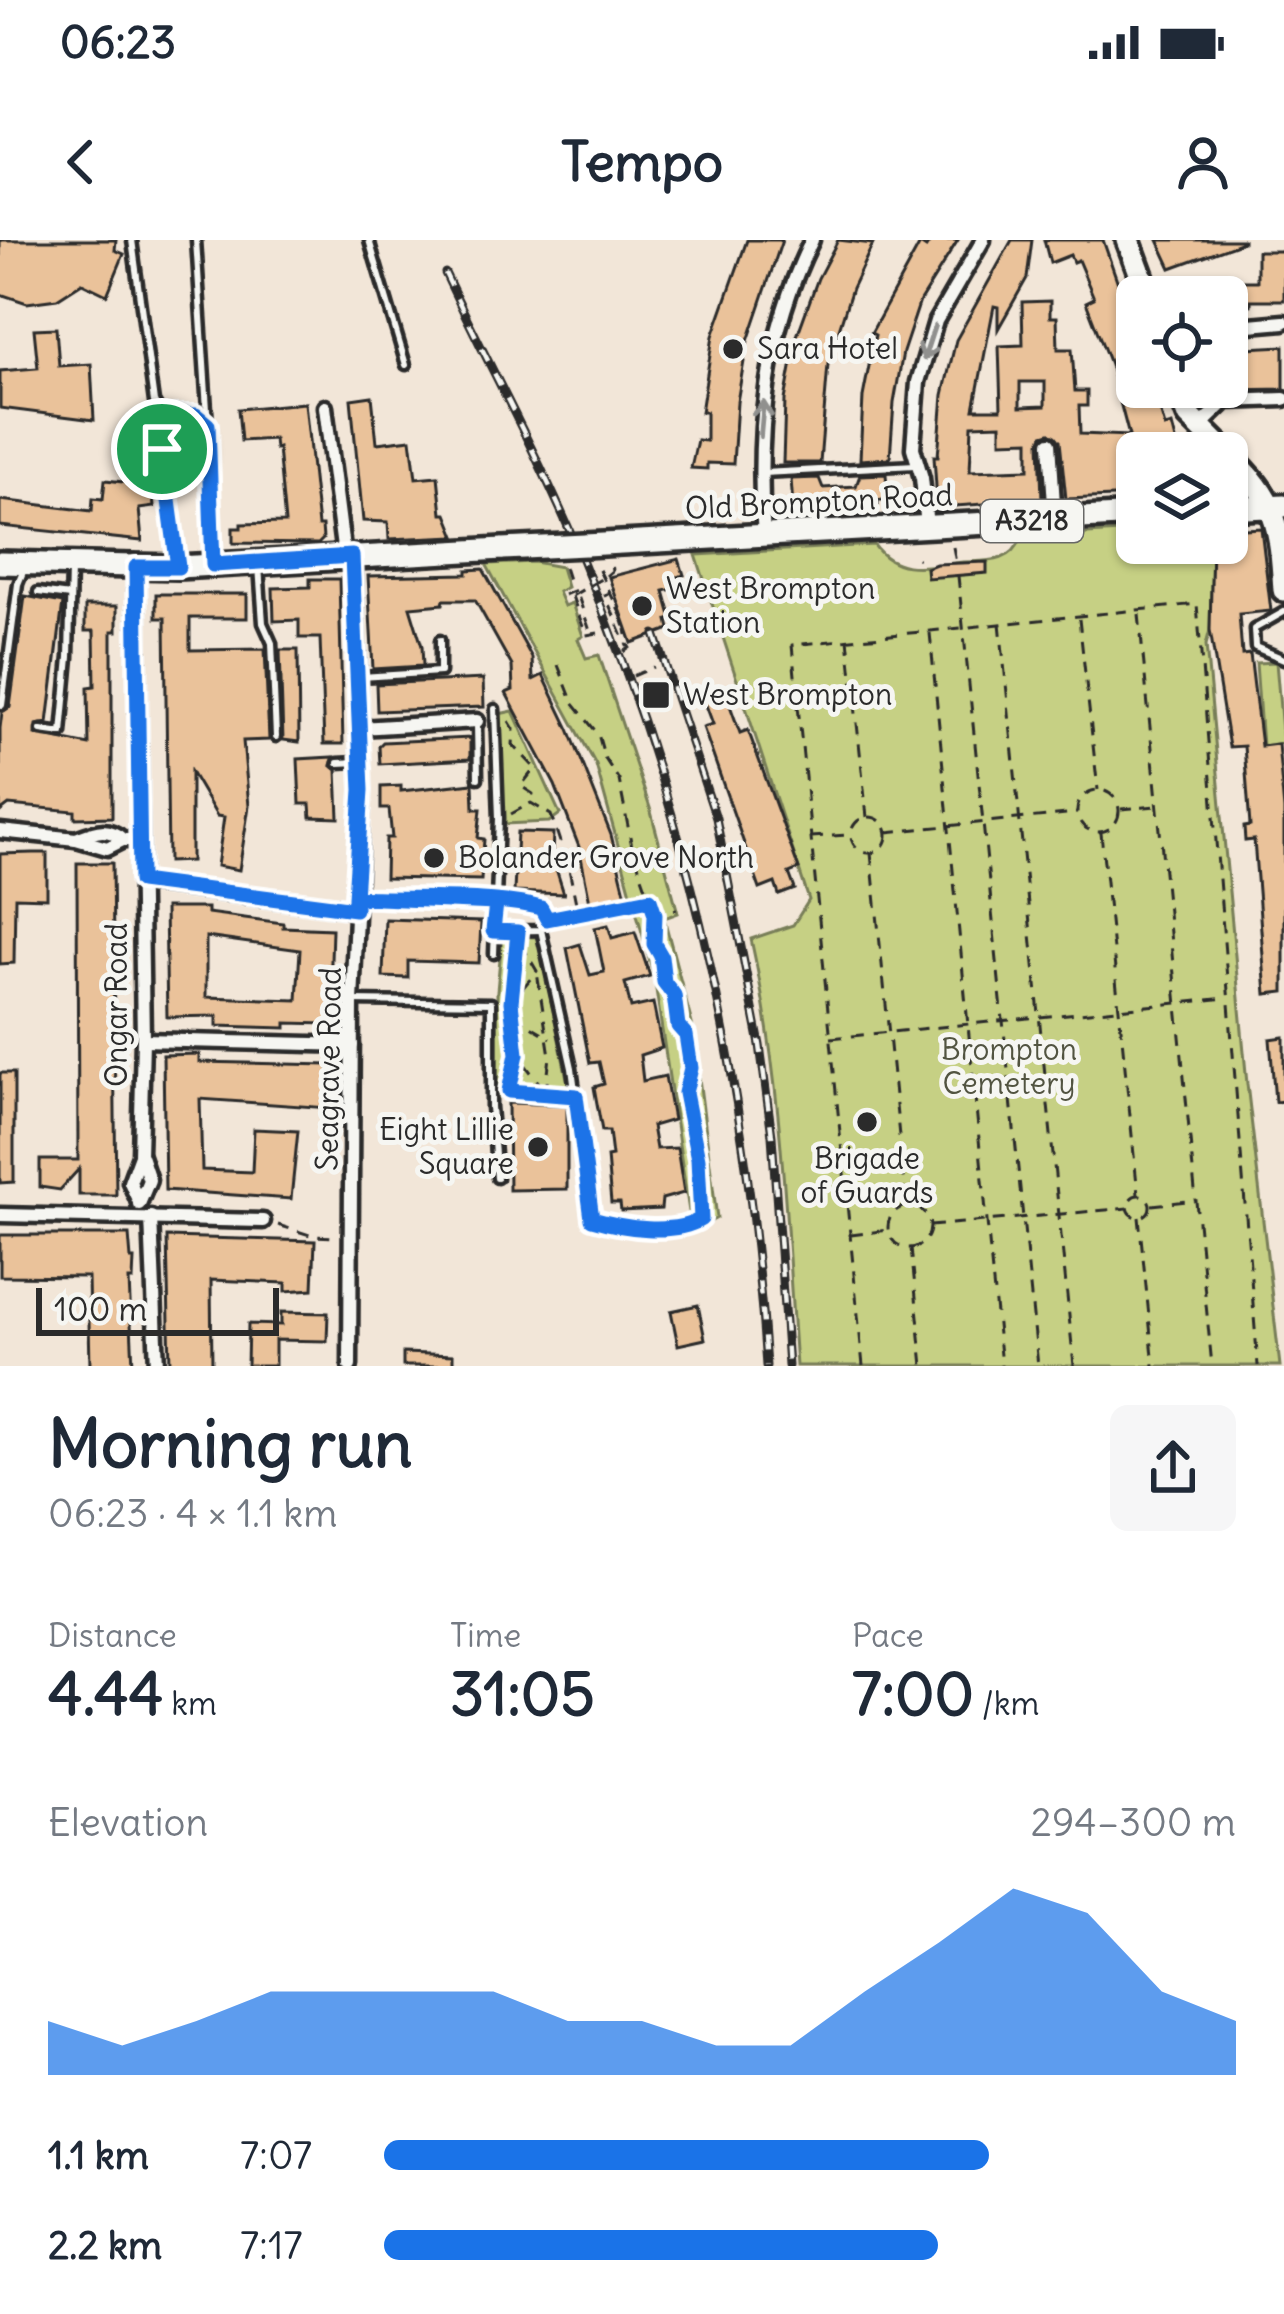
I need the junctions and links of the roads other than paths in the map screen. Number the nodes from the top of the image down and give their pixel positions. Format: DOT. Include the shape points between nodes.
graph roads {
  1 [pos="132,240"];
  2 [pos="196,240"];
  3 [pos="369,240"];
  4 [pos="812,240"];
  5 [pos="983,240"];
  6 [pos="1128,240"];
  7 [pos="1141,276"];
  8 [pos="1284,322"];
  9 [pos="1248,325"];
  10 [pos="406,365"];
  11 [pos="1284,399"];
  12 [pos="325,407"];
  13 [pos="1188,408"];
  14 [pos="166,423"];
  15 [pos="208,425"];
  16 [pos="1198,428"];
  17 [pos="1196,432"];
  18 [pos="1202,432"];
  19 [pos="1050,443"];
  20 [pos="915,465"];
  21 [pos="759,473"];
  22 [pos="1248,474"];
  23 [pos="1277,506"];
  24 [pos="1116,516"];
  25 [pos="1054,520"];
  26 [pos="927,526"];
  27 [pos="764,536"];
  28 [pos="348,556"];
  29 [pos="259,562"];
  30 [pos="0,563"];
  31 [pos="213,565"];
  32 [pos="25,566"];
  33 [pos="71,567"];
  34 [pos="136,567"];
  35 [pos="178,567"];
  36 [pos="1284,590"];
  37 [pos="38,592"];
  38 [pos="70,596"];
  39 [pos="1284,612"];
  40 [pos="440,640"];
  41 [pos="1284,659"];
  42 [pos="358,678"];
  43 [pos="2,705"];
  44 [pos="495,713"];
  45 [pos="477,721"];
  46 [pos="360,728"];
  47 [pos="40,730"];
  48 [pos="276,737"];
  49 [pos="361,762"];
  50 [pos="338,763"];
  51 [pos="478,778"];
  52 [pos="0,830"];
  53 [pos="139,840"];
  54 [pos="140,881"];
  55 [pos="355,903"];
  56 [pos="496,903"];
  57 [pos="542,930"];
  58 [pos="493,931"];
  59 [pos="494,954"];
  60 [pos="352,1001"];
  61 [pos="142,1040"];
  62 [pos="352,1046"];
  63 [pos="496,1178"];
  64 [pos="143,1212"];
  65 [pos="0,1215"];
  66 [pos="592,1219"];
  67 [pos="267,1221"];
  68 [pos="157,1366"];
  69 [pos="350,1366"];
  1 -- 14 [label="lane" via="154,402"];
  2 -- 15 [label="lane"];
  3 -- 10 [label="lane"];
  21 -- 4 [label="street, one-way" via="767,374"];
  5 -- 20 [label="street, one-way" via="924,355"];
  6 -- 7 [label="main road"];
  8 -- 9 [label="street"];
  11 -- 16 [label="street" via="1226,401"];
  12 -- 28 [label="street, Seagrave Road"];
  13 -- 16 [label="main road"];
  14 -- 15 [label="lane" via="196,415"];
  14 -- 35 [label="lane" via="162,449"];
  15 -- 31 [label="lane"];
  16 -- 17 [label="main road"];
  16 -- 18 [label="main road"];
  19 -- 25 [label="street"];
  20 -- 21 [label="lane"];
  20 -- 26 [label="street"];
  21 -- 27 [label="street"];
  22 -- 23 [label="main road"];
  23 -- 36 [label="main road"];
  24 -- 25 [label="main road, Old Brompton Road / A3218"];
  25 -- 26 [label="main road, Old Brompton Road / A3218" via="953,536"];
  26 -- 27 [label="main road, Old Brompton Road / A3218"];
  27 -- 28 [label="main road, Old Brompton Road / A3218, bridge"];
  28 -- 29 [label="main road, A3218"];
  28 -- 42 [label="street, Seagrave Road"];
  29 -- 31 [label="main road, A3218"];
  29 -- 48 [label="lane"];
  30 -- 32 [label="main road, A3218"];
  31 -- 35 [label="main road, A3218"];
  32 -- 33 [label="main road, A3218"];
  32 -- 43 [label="lane"];
  33 -- 34 [label="main road, A3218"];
  33 -- 38 [label="lane"];
  34 -- 35 [label="main road, A3218"];
  34 -- 53 [label="street, Ongar Road"];
  37 -- 38 [label="lane"];
  38 -- 47 [label="lane" via="62,734"];
  39 -- 41 [label="lane" via="1254,629 1256,647"];
  40 -- 42 [label="lane" via="440,672"];
  42 -- 46 [label="street, Seagrave Road"];
  44 -- 56 [label="lane"];
  45 -- 46 [label="street"];
  45 -- 51 [label="lane"];
  46 -- 49 [label="street, Seagrave Road"];
  49 -- 50 [label="lane"];
  49 -- 55 [label="street, Seagrave Road"];
  52 -- 53 [label="street" via="76,839 100,830"];
  53 -- 54 [label="street, Ongar Road"];
  54 -- 55 [label="street"];
  54 -- 61 [label="street, Ongar Road"];
  55 -- 56 [label="lane"];
  55 -- 60 [label="street, Seagrave Road"];
  56 -- 57 [label="lane" via="541,908"];
  56 -- 58 [label="lane"];
  57 -- 58 [label="lane"];
  57 -- 66 [label="lane"];
  58 -- 59 [label="lane"];
  60 -- 62 [label="street, Seagrave Road"];
  60 -- 63 [label="lane" via="491,1003"];
  61 -- 62 [label="street"];
  61 -- 64 [label="street, Ongar Road" via="140,1155 130,1182"];
  62 -- 69 [label="street, Seagrave Road"];
  64 -- 65 [label="street"];
  64 -- 67 [label="street"];
  64 -- 68 [label="street, Ongar Road"];
}
